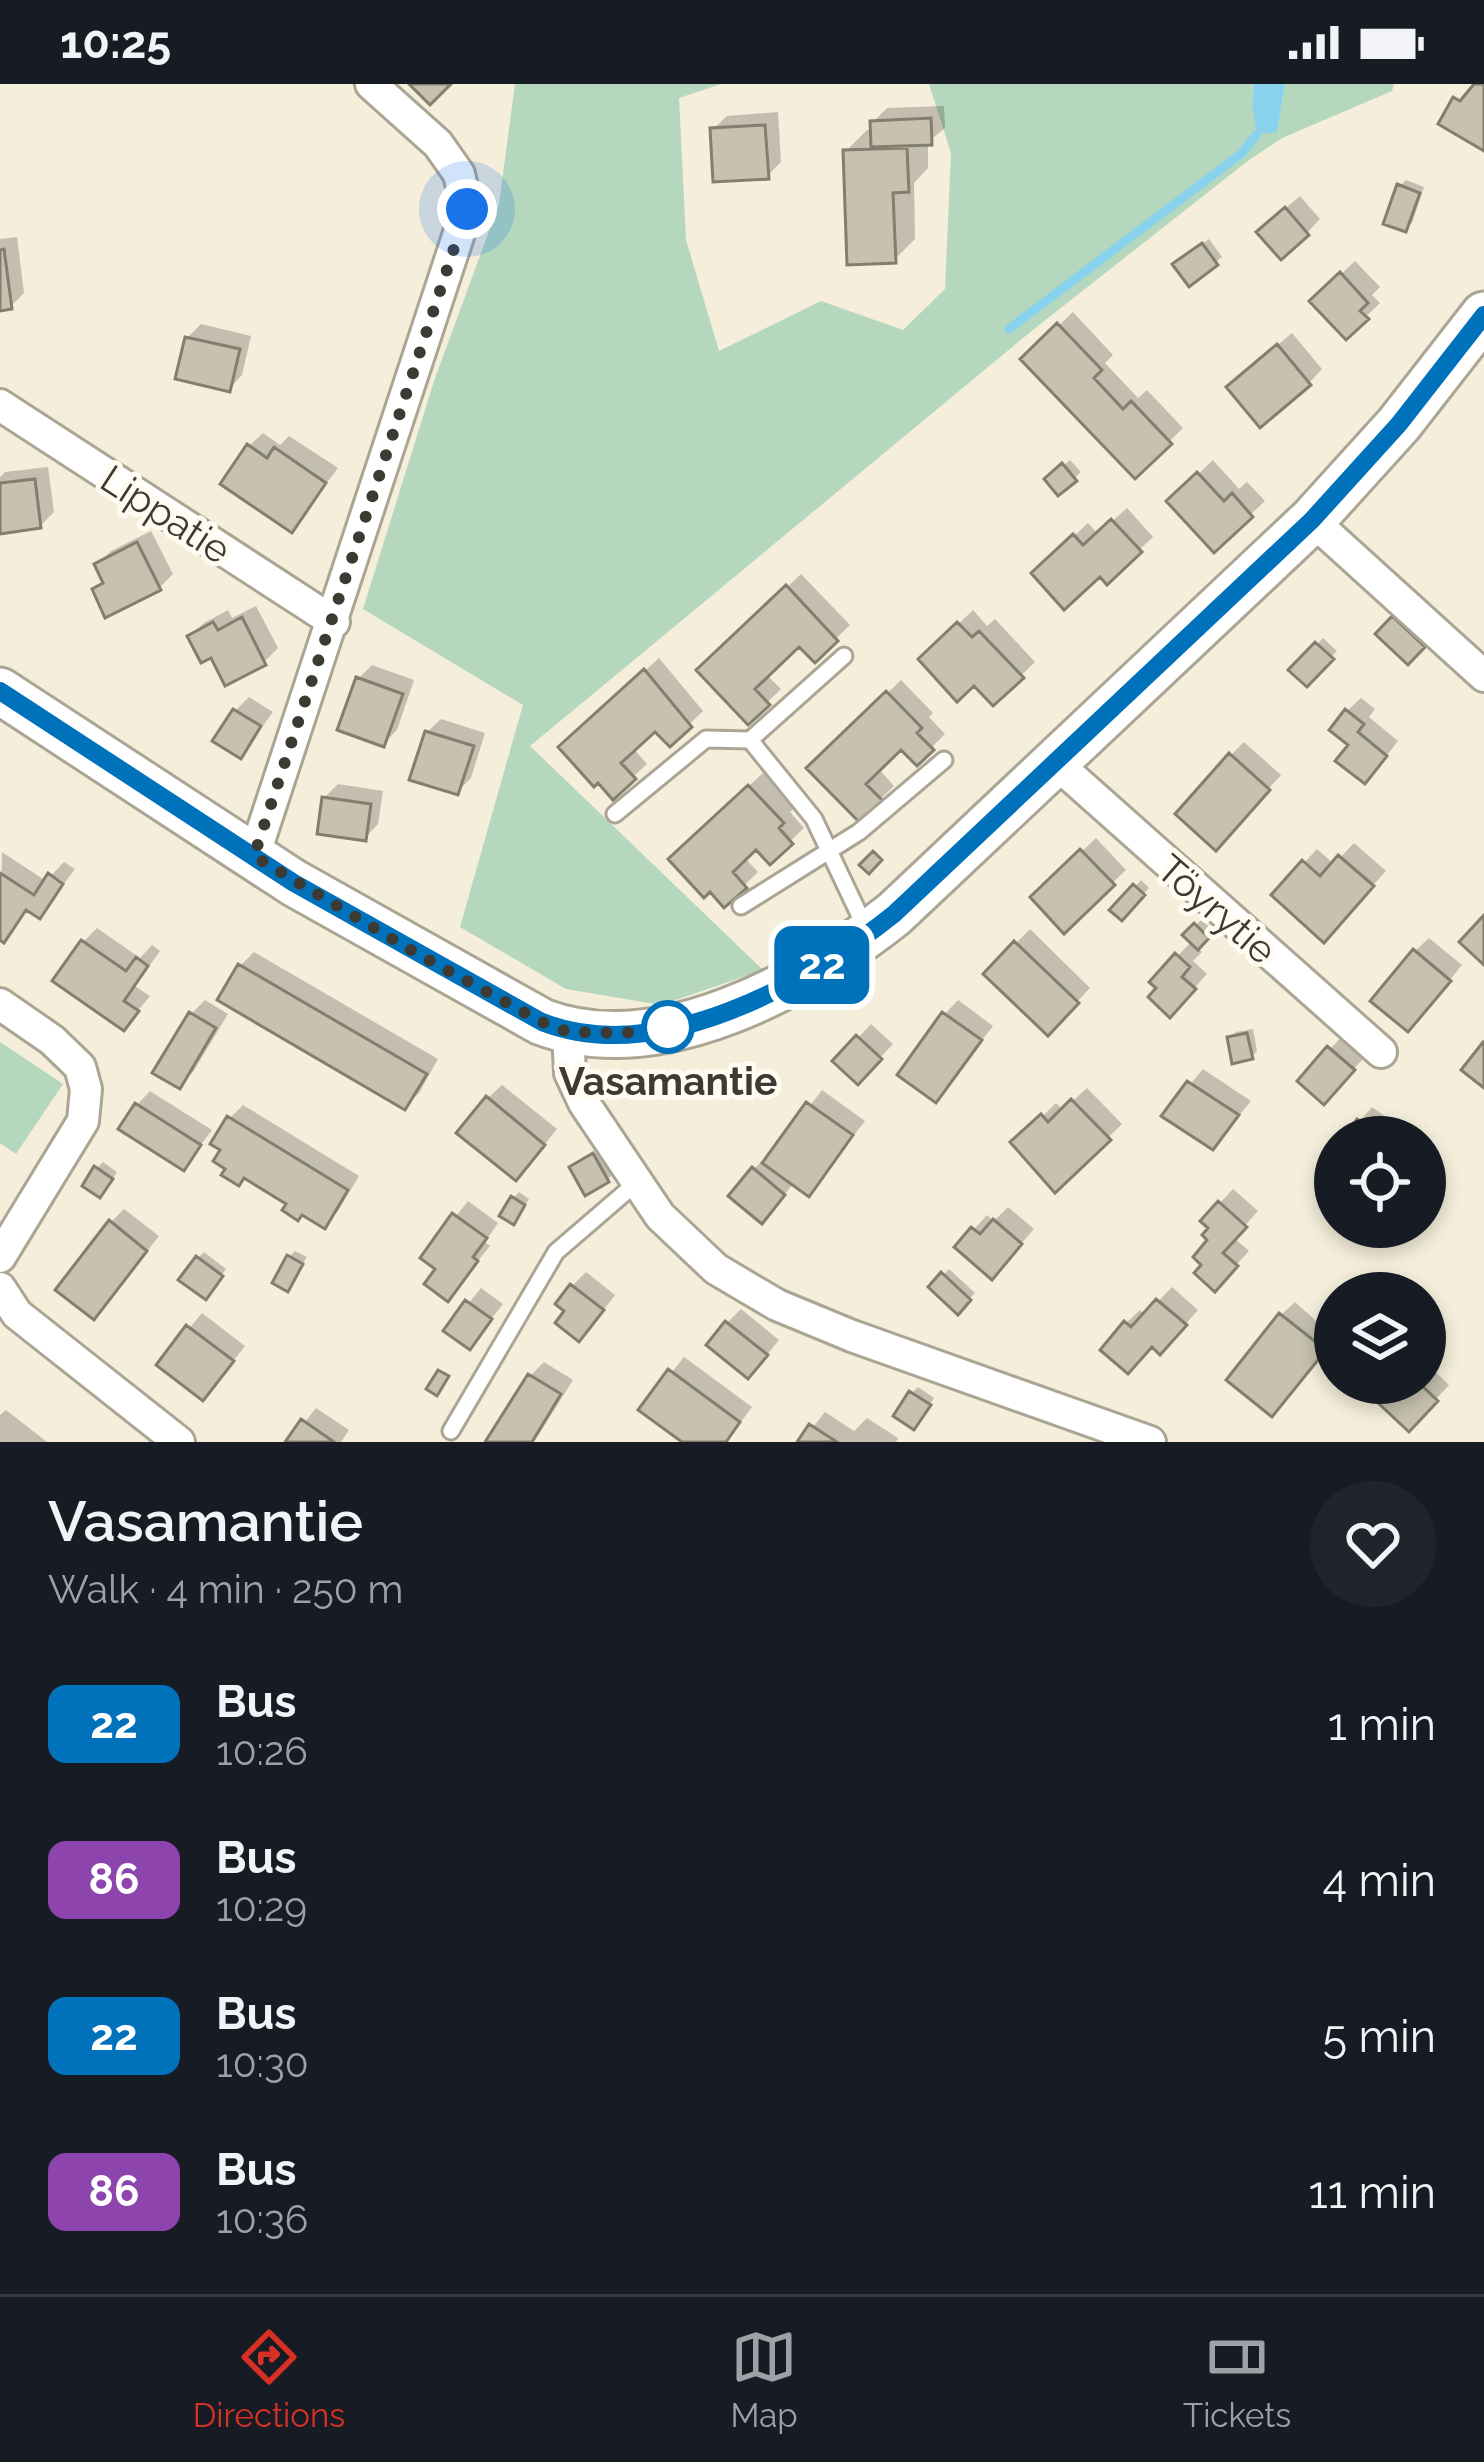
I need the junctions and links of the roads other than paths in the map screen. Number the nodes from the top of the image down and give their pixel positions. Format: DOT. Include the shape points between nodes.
graph roads {
  1 [pos="371,84"];
  2 [pos="1484,315"];
  3 [pos="0,405"];
  4 [pos="1312,520"];
  5 [pos="334,622"];
  6 [pos="844,656"];
  7 [pos="1484,676"];
  8 [pos="0,691"];
  9 [pos="750,740"];
  10 [pos="944,760"];
  11 [pos="1056,763"];
  12 [pos="615,814"];
  13 [pos="828,852"];
  14 [pos="254,856"];
  15 [pos="742,906"];
  16 [pos="869,934"];
  17 [pos="0,1004"];
  18 [pos="568,1032"];
  19 [pos="1381,1052"];
  20 [pos="635,1184"];
  21 [pos="0,1257"];
  22 [pos="0,1288"];
  23 [pos="451,1431"];
  24 [pos="1137,1440"];
  25 [pos="179,1442"];
  1 -- 5 [label="street" via="438,144 459,174 467,209"];
  2 -- 4 [label="main road"];
  3 -- 5 [label="street, Lippatie"];
  4 -- 7 [label="street"];
  4 -- 11 [label="main road"];
  5 -- 14 [label="street"];
  6 -- 9 [label="lane"];
  8 -- 14 [label="main road"];
  9 -- 12 [label="lane" via="706,739"];
  9 -- 13 [label="lane" via="814,819"];
  10 -- 13 [label="lane"];
  11 -- 16 [label="main road"];
  11 -- 19 [label="street, Töyrytie"];
  13 -- 15 [label="lane"];
  13 -- 16 [label="lane"];
  14 -- 18 [label="main road"];
  16 -- 18 [label="main road" via="780,989 723,1013 625,1033"];
  17 -- 21 [label="street" via="80,1067 86,1089 82,1121"];
  18 -- 20 [label="street" via="570,1073"];
  20 -- 23 [label="lane" via="556,1252"];
  20 -- 24 [label="street" via="695,1253 777,1305"];
  22 -- 25 [label="street" via="17,1314"];
}
